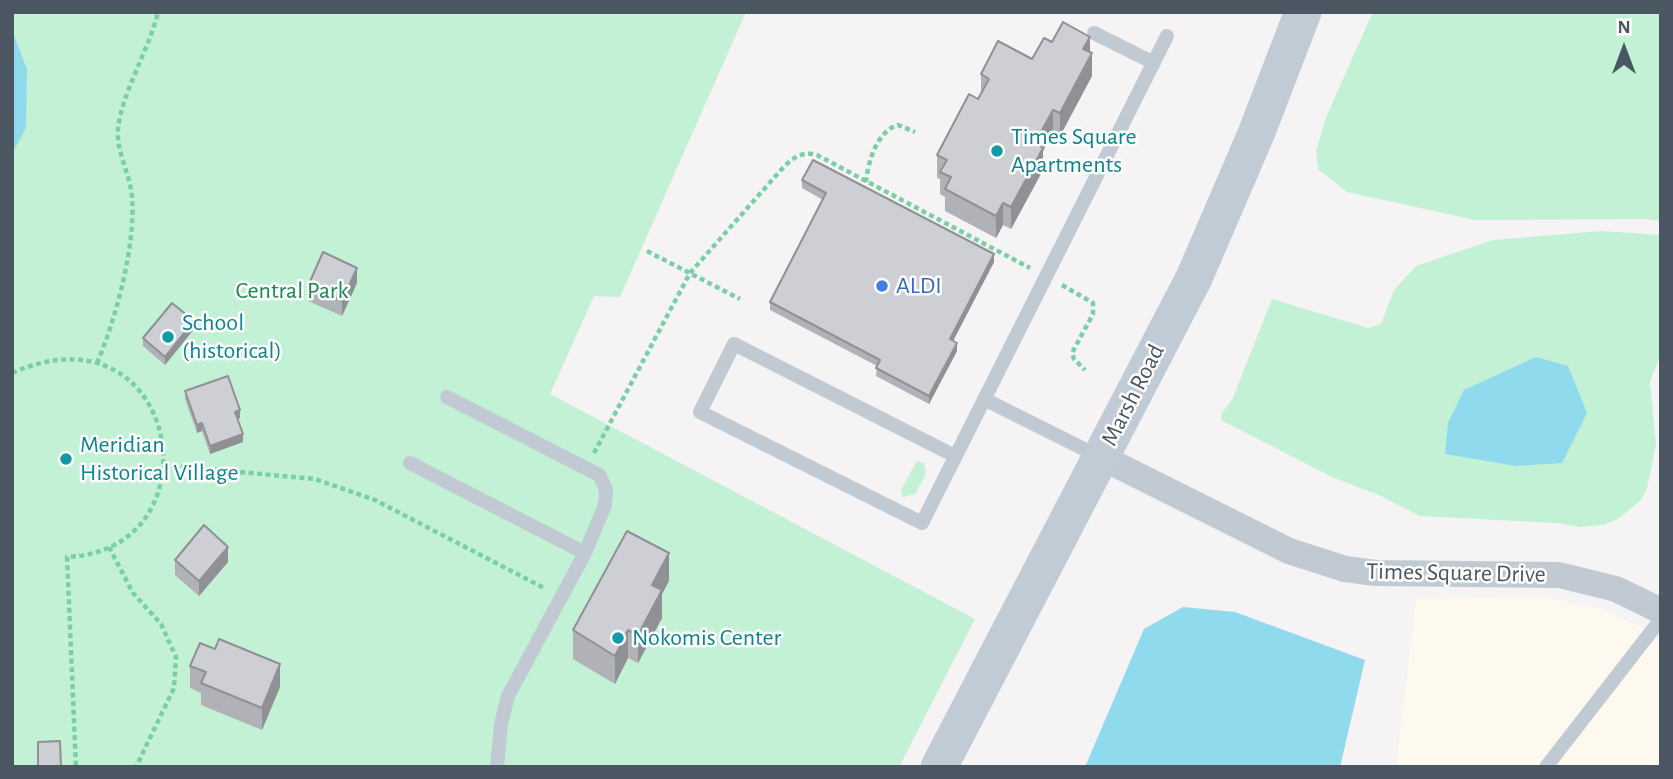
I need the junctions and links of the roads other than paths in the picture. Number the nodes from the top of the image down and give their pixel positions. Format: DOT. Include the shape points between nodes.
graph roads {
  1 [pos="1303,12"];
  2 [pos="1094,33"];
  3 [pos="1167,36"];
  4 [pos="1154,63"];
  5 [pos="447,397"];
  6 [pos="984,398"];
  7 [pos="956,456"];
  8 [pos="1101,457"];
  9 [pos="410,463"];
  10 [pos="585,553"];
  11 [pos="1661,611"];
  12 [pos="1661,619"];
  13 [pos="498,767"];
  14 [pos="939,767"];
  15 [pos="1546,767"];
  1 -- 8 [label="main road, Marsh Road" via="1194,278"];
  2 -- 4 [label="lane"];
  3 -- 4 [label="lane"];
  4 -- 6 [label="lane"];
  5 -- 10 [label="lane" via="599,475 606,489 605,505"];
  6 -- 7 [label="lane"];
  6 -- 8 [label="lane"];
  7 -- 7 [label="lane" via="922,523 700,412 734,344"];
  8 -- 11 [label="street, Times Square Drive" via="1289,551 1335,566 1376,573 1559,575 1616,589"];
  8 -- 14 [label="main road, Marsh Road"];
  9 -- 10 [label="lane"];
  10 -- 13 [label="lane" via="508,696"];
  12 -- 15 [label="lane"];
}
